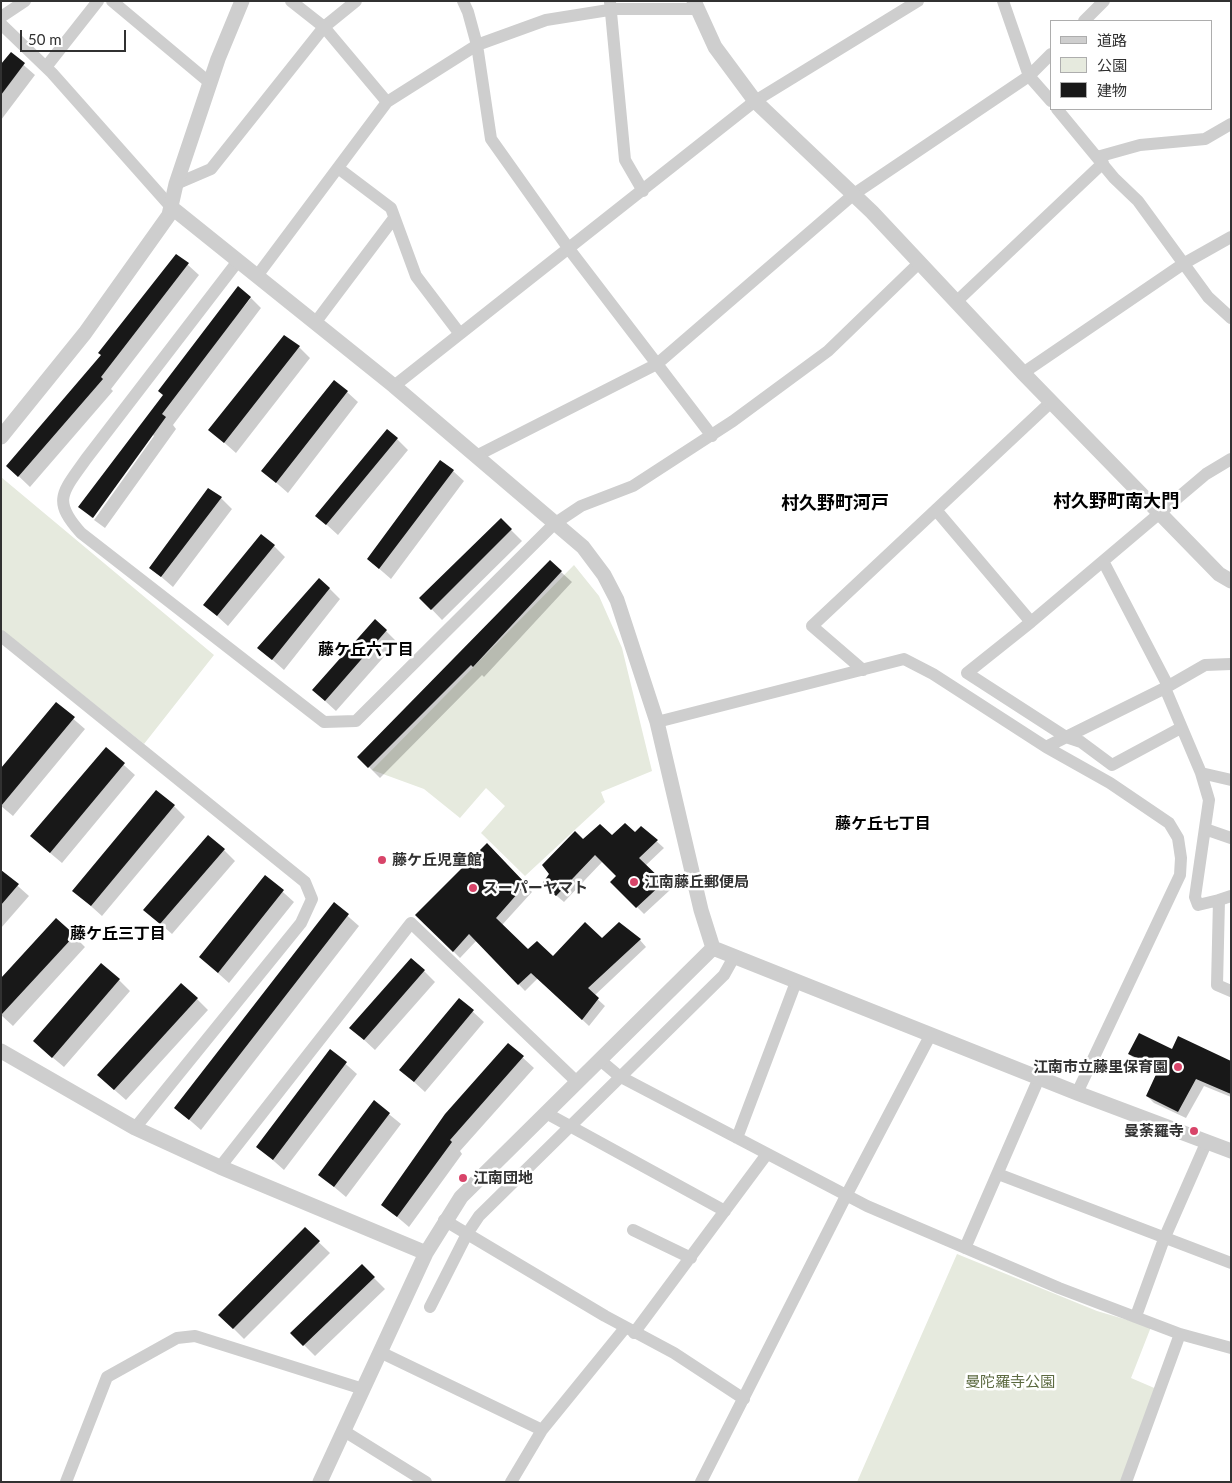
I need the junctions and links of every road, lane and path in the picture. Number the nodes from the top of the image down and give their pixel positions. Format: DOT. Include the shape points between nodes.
graph roads {
  1 [pos="25,1"];
  2 [pos="98,1"];
  3 [pos="112,1"];
  4 [pos="242,1"];
  5 [pos="291,1"];
  6 [pos="356,1"];
  7 [pos="463,1"];
  8 [pos="918,1"];
  9 [pos="1003,1"];
  10 [pos="1104,1"];
  11 [pos="610,5"];
  12 [pos="696,5"];
  13 [pos="1,17"];
  14 [pos="1085,20"];
  15 [pos="324,27"];
  16 [pos="3,31"];
  17 [pos="477,45"];
  18 [pos="1050,55"];
  19 [pos="46,67"];
  20 [pos="1029,76"];
  21 [pos="210,83"];
  22 [pos="1050,100"];
  23 [pos="756,101"];
  24 [pos="387,102"];
  25 [pos="1058,110"];
  26 [pos="1231,124"];
  27 [pos="1100,160"];
  28 [pos="338,168"];
  29 [pos="176,184"];
  30 [pos="643,191"];
  31 [pos="854,194"];
  32 [pos="171,207"];
  33 [pos="394,218"];
  34 [pos="1231,237"];
  35 [pos="569,249"];
  36 [pos="238,261"];
  37 [pos="919,263"];
  38 [pos="1183,264"];
  39 [pos="257,276"];
  40 [pos="956,302"];
  41 [pos="1231,318"];
  42 [pos="315,323"];
  43 [pos="460,334"];
  44 [pos="657,364"];
  45 [pos="1023,373"];
  46 [pos="394,386"];
  47 [pos="1051,402"];
  48 [pos="3,430"];
  49 [pos="712,436"];
  50 [pos="476,456"];
  51 [pos="1231,459"];
  52 [pos="936,510"];
  53 [pos="1160,514"];
  54 [pos="554,524"];
  55 [pos="1104,561"];
  56 [pos="1231,581"];
  57 [pos="1030,622"];
  58 [pos="1,636"];
  59 [pos="1231,664"];
  60 [pos="863,670"];
  61 [pos="1165,685"];
  62 [pos="657,722"];
  63 [pos="1177,730"];
  64 [pos="1066,737"];
  65 [pos="1046,748"];
  66 [pos="1201,773"];
  67 [pos="1231,780"];
  68 [pos="1205,829"];
  69 [pos="1231,838"];
  70 [pos="1225,898"];
  71 [pos="713,948"];
  72 [pos="734,957"];
  73 [pos="796,982"];
  74 [pos="1231,990"];
  75 [pos="931,1034"];
  76 [pos="1,1051"];
  77 [pos="611,1069"];
  78 [pos="1039,1078"];
  79 [pos="577,1082"];
  80 [pos="1077,1093"];
  81 [pos="559,1121"];
  82 [pos="135,1128"];
  83 [pos="737,1138"];
  84 [pos="1207,1141"];
  85 [pos="1231,1150"];
  86 [pos="767,1154"];
  87 [pos="220,1167"];
  88 [pos="998,1174"];
  89 [pos="846,1196"];
  90 [pos="725,1212"];
  91 [pos="457,1228"];
  92 [pos="633,1230"];
  93 [pos="1164,1238"];
  94 [pos="965,1248"];
  95 [pos="426,1253"];
  96 [pos="691,1258"];
  97 [pos="1231,1263"];
  98 [pos="430,1307"];
  99 [pos="1136,1316"];
  100 [pos="630,1330"];
  101 [pos="1180,1334"];
  102 [pos="1231,1348"];
  103 [pos="391,1357"];
  104 [pos="363,1389"];
  105 [pos="744,1399"];
  106 [pos="542,1430"];
  107 [pos="354,1437"];
  108 [pos="66,1482"];
  109 [pos="320,1482"];
  110 [pos="426,1482"];
  111 [pos="511,1482"];
  112 [pos="701,1482"];
  113 [pos="1126,1482"];
  1 -- 13 [label="street"];
  2 -- 19 [label="street"];
  3 -- 21 [label="street"];
  4 -- 21 [label="street"];
  5 -- 15 [label="street"];
  6 -- 15 [label="street"];
  7 -- 17 [label="street"];
  8 -- 23 [label="street"];
  9 -- 20 [label="street"];
  10 -- 14 [label="street"];
  11 -- 12 [label="street"];
  11 -- 17 [label="street" via="546,20"];
  11 -- 30 [label="street" via="625,160"];
  12 -- 23 [label="street" via="714,47"];
  15 -- 24 [label="street"];
  15 -- 29 [label="street" via="211,169"];
  16 -- 19 [label="street"];
  17 -- 24 [label="street"];
  17 -- 35 [label="street" via="491,139"];
  18 -- 20 [label="street"];
  19 -- 32 [label="street"];
  20 -- 22 [label="street"];
  20 -- 31 [label="street"];
  21 -- 29 [label="street"];
  23 -- 30 [label="street"];
  23 -- 31 [label="street"];
  24 -- 28 [label="street"];
  25 -- 27 [label="street"];
  26 -- 27 [label="street" via="1205,139 1140,145"];
  27 -- 38 [label="street" via="1138,201"];
  27 -- 40 [label="street"];
  28 -- 33 [label="street" via="391,208"];
  28 -- 39 [label="street"];
  29 -- 32 [label="street"];
  30 -- 35 [label="street"];
  31 -- 37 [label="street"];
  31 -- 44 [label="street"];
  32 -- 36 [label="street"];
  32 -- 48 [label="street" via="169,215 85,334"];
  33 -- 42 [label="street"];
  33 -- 43 [label="street" via="416,276"];
  34 -- 38 [label="street"];
  35 -- 43 [label="street"];
  35 -- 44 [label="street"];
  36 -- 39 [label="street"];
  36 -- 54 [label="street" via="65,489 63,502 67,517 81,534 324,722 343,722 356,721"];
  37 -- 40 [label="street"];
  37 -- 49 [label="street" via="828,351"];
  38 -- 41 [label="street" via="1208,297"];
  38 -- 45 [label="street"];
  39 -- 42 [label="street"];
  40 -- 45 [label="street"];
  42 -- 46 [label="street"];
  43 -- 46 [label="street"];
  44 -- 49 [label="street"];
  44 -- 50 [label="street"];
  45 -- 47 [label="street"];
  46 -- 50 [label="street"];
  47 -- 52 [label="street"];
  47 -- 53 [label="street"];
  49 -- 54 [label="street" via="633,486 581,506"];
  50 -- 54 [label="street"];
  51 -- 53 [label="street" via="1206,474"];
  52 -- 57 [label="street"];
  52 -- 60 [label="street" via="812,626"];
  53 -- 55 [label="street"];
  53 -- 56 [label="street" via="1219,574"];
  54 -- 62 [label="street" via="583,547 618,600"];
  55 -- 57 [label="street"];
  55 -- 61 [label="street"];
  57 -- 64 [label="street" via="967,673"];
  58 -- 82 [label="street" via="305,882 312,899 301,923"];
  59 -- 61 [label="street" via="1205,665"];
  60 -- 62 [label="street"];
  60 -- 65 [label="street" via="904,659 933,674"];
  61 -- 64 [label="street"];
  61 -- 66 [label="street"];
  62 -- 71 [label="street"];
  63 -- 64 [label="street" via="1112,765 1081,742"];
  64 -- 65 [label="street"];
  65 -- 80 [label="street" via="1110,783 1169,822 1178,838 1181,858 1180,875"];
  66 -- 67 [label="street"];
  66 -- 68 [label="street" via="1209,800"];
  68 -- 69 [label="street"];
  68 -- 70 [label="street" via="1195,897 1198,906"];
  70 -- 74 [label="street" via="1217,985"];
  71 -- 72 [label="street"];
  71 -- 77 [label="street"];
  72 -- 73 [label="street"];
  72 -- 77 [label="street" via="724,975"];
  73 -- 75 [label="street"];
  73 -- 83 [label="street"];
  75 -- 78 [label="street"];
  75 -- 89 [label="street"];
  76 -- 82 [label="street"];
  77 -- 79 [label="street"];
  77 -- 81 [label="street"];
  77 -- 83 [label="street"];
  78 -- 80 [label="street"];
  78 -- 88 [label="street"];
  79 -- 81 [label="street"];
  79 -- 87 [label="street" via="411,923"];
  80 -- 84 [label="street"];
  81 -- 90 [label="street"];
  81 -- 91 [label="street" via="478,1216"];
  81 -- 91 [label="street" via="478,1177 461,1197"];
  82 -- 87 [label="street"];
  83 -- 86 [label="street"];
  84 -- 85 [label="street"];
  84 -- 93 [label="street"];
  86 -- 89 [label="street"];
  86 -- 90 [label="street"];
  87 -- 95 [label="street"];
  88 -- 93 [label="street"];
  88 -- 94 [label="street"];
  89 -- 94 [label="street"];
  89 -- 105 [label="street"];
  90 -- 96 [label="street"];
  91 -- 95 [label="street"];
  91 -- 98 [label="street"];
  91 -- 100 [label="street"];
  92 -- 96 [label="street"];
  93 -- 97 [label="street"];
  93 -- 99 [label="street"];
  94 -- 99 [label="street"];
  95 -- 103 [label="street"];
  96 -- 100 [label="street"];
  99 -- 101 [label="street"];
  100 -- 105 [label="street" via="674,1353"];
  100 -- 106 [label="street"];
  101 -- 102 [label="street"];
  101 -- 113 [label="street"];
  103 -- 104 [label="street"];
  103 -- 106 [label="street"];
  104 -- 107 [label="street"];
  104 -- 108 [label="street" via="195,1336 177,1338 107,1377"];
  105 -- 112 [label="street"];
  106 -- 111 [label="street"];
  107 -- 109 [label="street"];
  107 -- 110 [label="street"];
}
